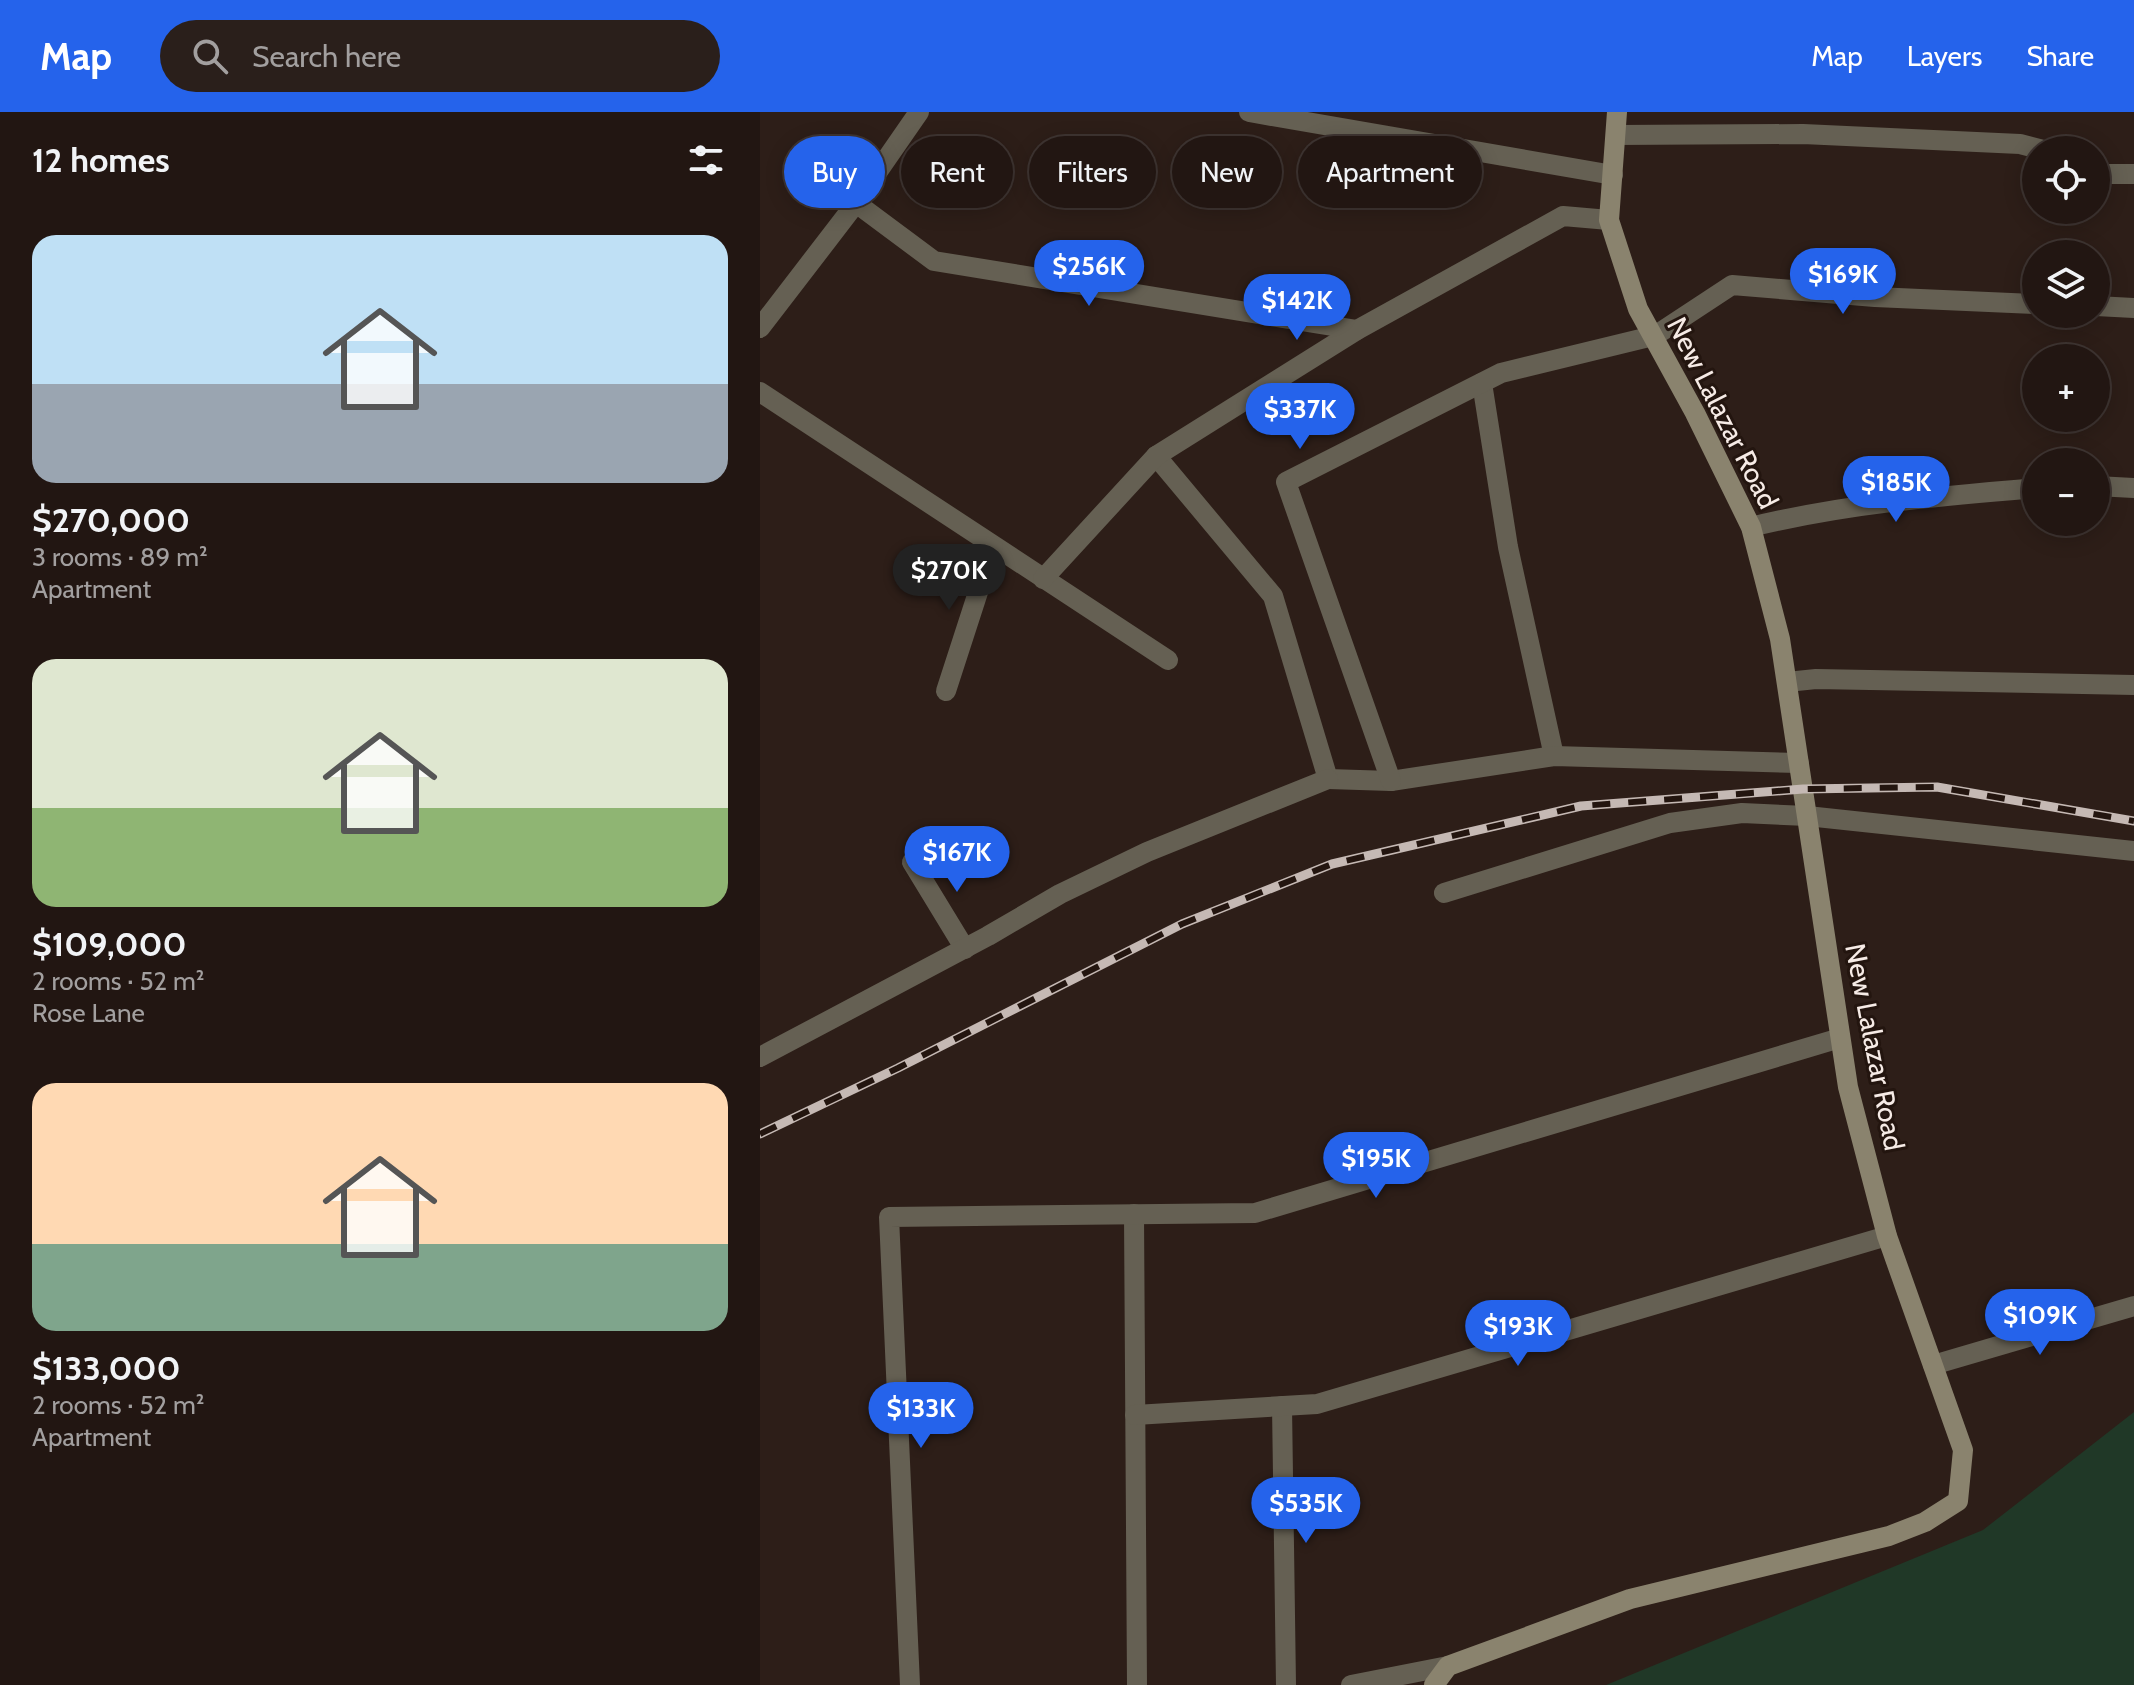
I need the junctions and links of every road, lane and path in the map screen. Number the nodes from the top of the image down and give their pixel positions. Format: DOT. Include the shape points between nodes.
graph roads {
  1 [pos="919,112"];
  2 [pos="1249,112"];
  3 [pos="1617,112"];
  4 [pos="1616,135"];
  5 [pos="2022,145"];
  6 [pos="885,161"];
  7 [pos="2110,174"];
  8 [pos="2134,174"];
  9 [pos="1613,175"];
  10 [pos="852,208"];
  11 [pos="863,208"];
  12 [pos="1609,220"];
  13 [pos="2022,303"];
  14 [pos="2110,307"];
  15 [pos="2134,308"];
  16 [pos="760,328"];
  17 [pos="1357,330"];
  18 [pos="1653,337"];
  19 [pos="1482,383"];
  20 [pos="760,392"];
  21 [pos="1156,456"];
  22 [pos="2110,487"];
  23 [pos="2134,488"];
  24 [pos="2022,489"];
  25 [pos="1751,527"];
  26 [pos="993,546"];
  27 [pos="1043,579"];
  28 [pos="1168,660"];
  29 [pos="1787,682"];
  30 [pos="2134,685"];
  31 [pos="946,691"];
  32 [pos="1554,756"];
  33 [pos="1799,763"];
  34 [pos="1328,779"];
  35 [pos="1391,781"];
  36 [pos="1807,816"];
  37 [pos="2134,851"];
  38 [pos="912,862"];
  39 [pos="1444,893"];
  40 [pos="965,949"];
  41 [pos="1840,1038"];
  42 [pos="760,1057"];
  43 [pos="1134,1214"];
  44 [pos="1887,1236"];
  45 [pos="2134,1306"];
  46 [pos="1933,1365"];
  47 [pos="1282,1406"];
  48 [pos="1135,1415"];
  49 [pos="1448,1666"];
  50 [pos="910,1685"];
  51 [pos="1137,1685"];
  52 [pos="1286,1685"];
  53 [pos="1351,1685"];
  54 [pos="1434,1685"];
  1 -- 6 [label="street"];
  2 -- 9 [label="street"];
  3 -- 4 [label="street, New Lalazar Road"];
  4 -- 5 [label="street" via="1803,134"];
  4 -- 9 [label="street, New Lalazar Road"];
  7 -- 8 [label="street"];
  9 -- 12 [label="street, New Lalazar Road"];
  10 -- 16 [label="street"];
  11 -- 17 [label="street" via="934,261"];
  12 -- 17 [label="street" via="1563,216"];
  12 -- 18 [label="street, New Lalazar Road" via="1638,309"];
  13 -- 18 [label="street" via="1732,285"];
  14 -- 15 [label="street"];
  17 -- 21 [label="street"];
  18 -- 19 [label="street" via="1501,373"];
  18 -- 25 [label="street, New Lalazar Road"];
  19 -- 32 [label="street" via="1508,547"];
  19 -- 35 [label="street" via="1286,482"];
  20 -- 26 [label="street"];
  21 -- 27 [label="street"];
  21 -- 34 [label="street" via="1273,596"];
  22 -- 23 [label="street"];
  24 -- 25 [label="street" via="1913,499"];
  25 -- 29 [label="street, New Lalazar Road"];
  26 -- 27 [label="street"];
  26 -- 31 [label="street"];
  27 -- 28 [label="street"];
  29 -- 30 [label="street"];
  29 -- 33 [label="street, New Lalazar Road"];
  32 -- 33 [label="street"];
  32 -- 35 [label="street"];
  33 -- 36 [label="street, New Lalazar Road"];
  34 -- 35 [label="street"];
  34 -- 40 [label="street" via="1147,852"];
  36 -- 37 [label="street"];
  36 -- 39 [label="street" via="1742,813 1670,823"];
  36 -- 41 [label="street, New Lalazar Road"];
  38 -- 40 [label="street"];
  40 -- 42 [label="street"];
  41 -- 43 [label="street" via="1255,1213"];
  41 -- 44 [label="street, New Lalazar Road"];
  43 -- 48 [label="street"];
  43 -- 50 [label="street" via="889,1217"];
  44 -- 46 [label="street, New Lalazar Road"];
  44 -- 47 [label="street" via="1317,1404"];
  45 -- 46 [label="street"];
  46 -- 49 [label="street, New Lalazar Road" via="1963,1450 1958,1501 1925,1522 1889,1536 1630,1599"];
  47 -- 48 [label="street"];
  47 -- 52 [label="street"];
  48 -- 51 [label="street"];
  49 -- 53 [label="street"];
  49 -- 54 [label="street"];
}
